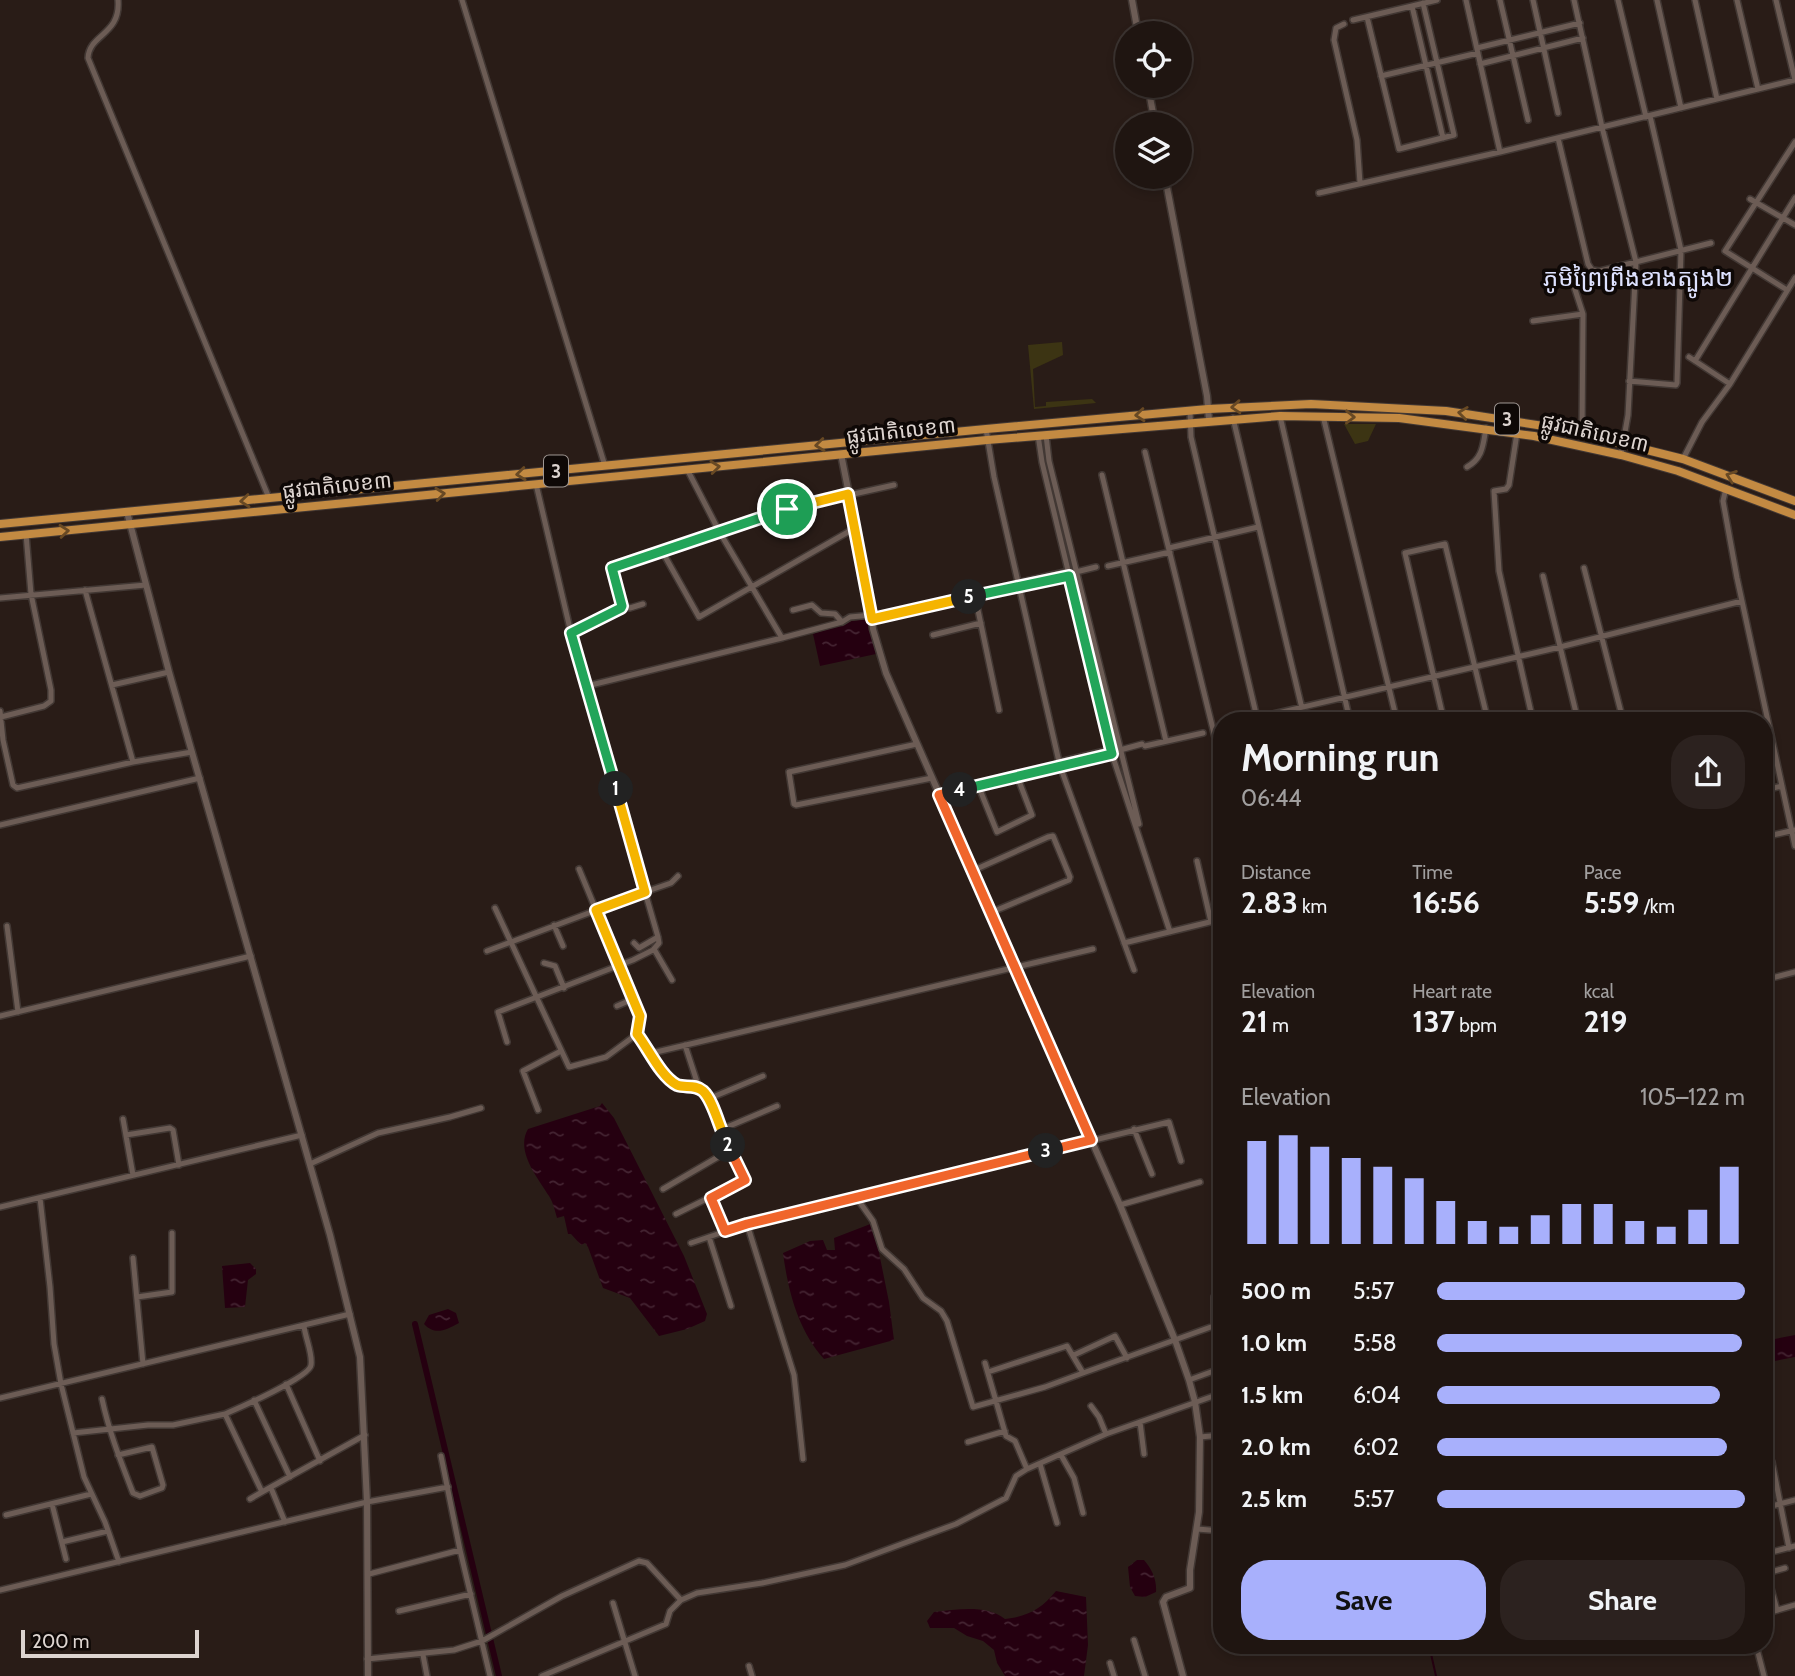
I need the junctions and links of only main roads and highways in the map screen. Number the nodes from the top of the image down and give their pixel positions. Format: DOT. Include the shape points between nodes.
graph roads {
  1 [pos="1795,501"];
  2 [pos="1795,515"];
  3 [pos="0,524"];
  4 [pos="0,537"];
  1 -- 3 [label="highway, ផ្លូវជាតិលេខ៣ / 3, one-way" via="1683,459 1582,433 1488,416 1311,404 986,429"];
  4 -- 2 [label="highway, ផ្លូវជាតិលេខ៣ / 3, one-way" via="987,440 1280,416 1399,418 1517,433 1621,455"];
}
